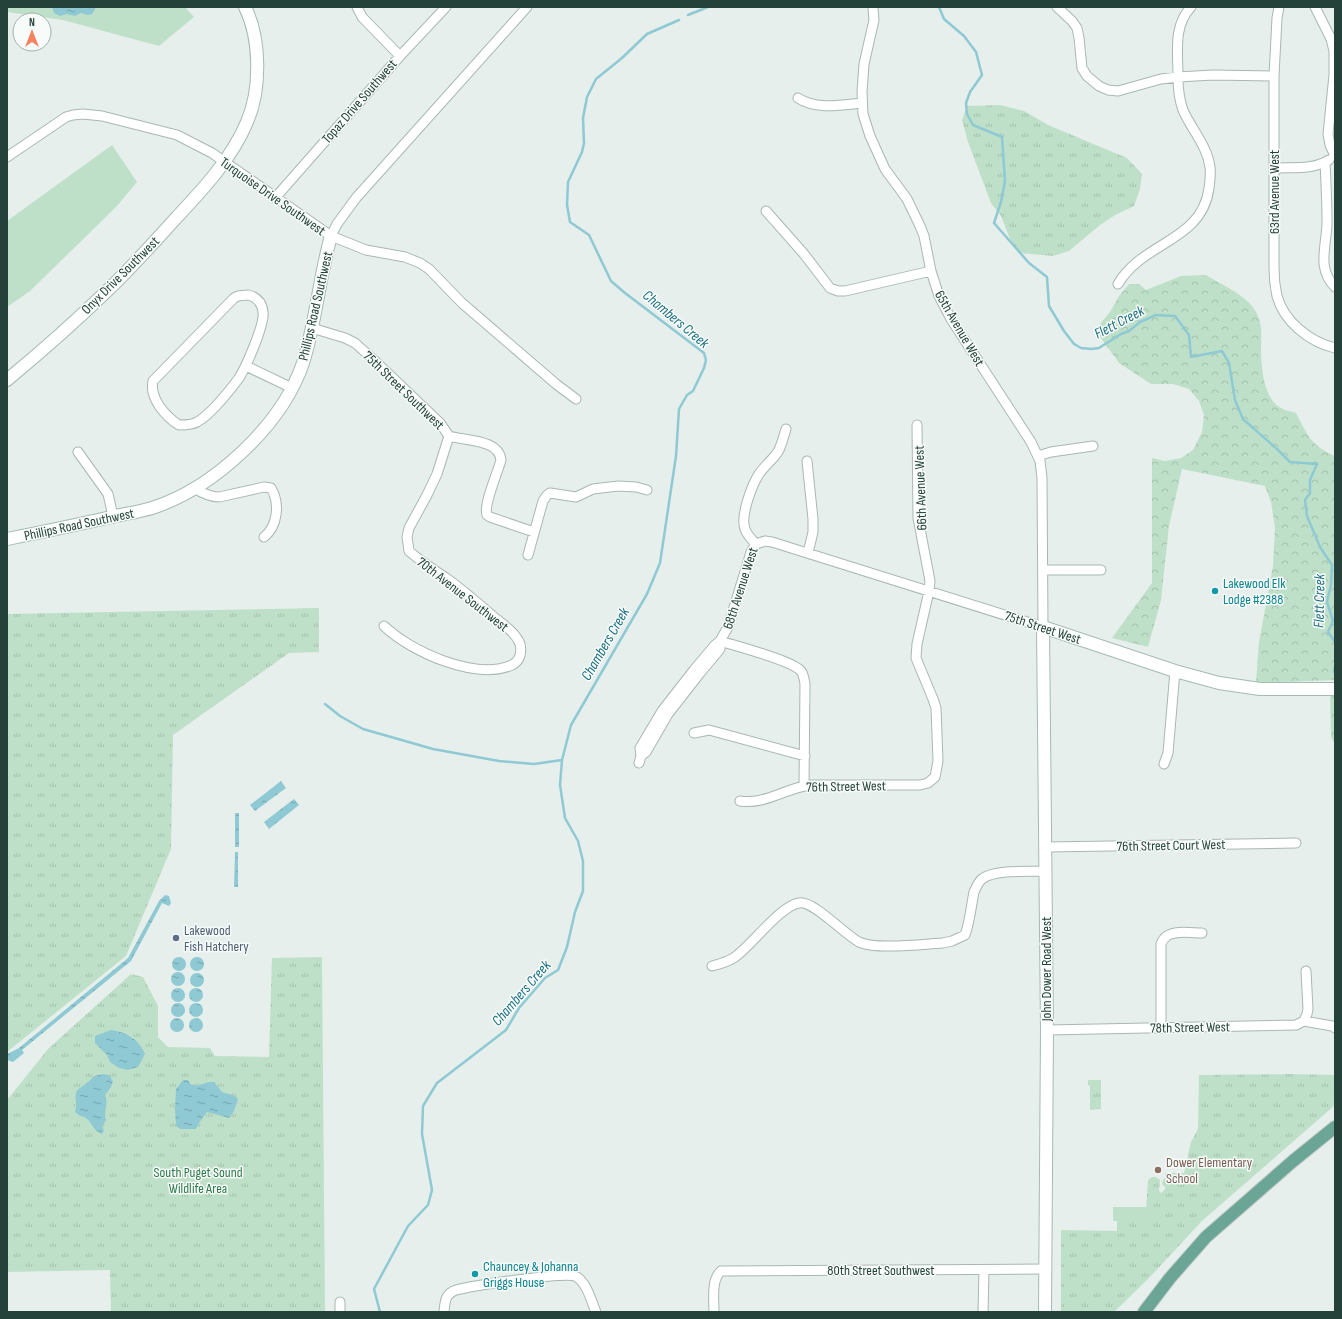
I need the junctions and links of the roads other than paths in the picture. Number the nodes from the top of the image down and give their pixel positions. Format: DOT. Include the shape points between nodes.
graph roads {
  1 [pos="245,7"];
  2 [pos="357,7"];
  3 [pos="446,7"];
  4 [pos="527,7"];
  5 [pos="1057,7"];
  6 [pos="1191,7"];
  7 [pos="1279,7"];
  8 [pos="1315,7"];
  9 [pos="873,8"];
  10 [pos="400,56"];
  11 [pos="1274,76"];
  12 [pos="1178,77"];
  13 [pos="798,98"];
  14 [pos="862,103"];
  15 [pos="1335,156"];
  16 [pos="7,157"];
  17 [pos="224,162"];
  18 [pos="1325,162"];
  19 [pos="1275,168"];
  20 [pos="275,198"];
  21 [pos="766,211"];
  22 [pos="331,236"];
  23 [pos="931,271"];
  24 [pos="1118,284"];
  25 [pos="1335,287"];
  26 [pos="312,328"];
  27 [pos="1335,348"];
  28 [pos="246,366"];
  29 [pos="7,380"];
  30 [pos="292,388"];
  31 [pos="576,399"];
  32 [pos="917,425"];
  33 [pos="786,429"];
  34 [pos="449,436"];
  35 [pos="1093,446"];
  36 [pos="78,452"];
  37 [pos="1038,456"];
  38 [pos="808,461"];
  39 [pos="194,488"];
  40 [pos="647,490"];
  41 [pos="113,516"];
  42 [pos="534,532"];
  43 [pos="264,537"];
  44 [pos="7,539"];
  45 [pos="756,544"];
  46 [pos="808,553"];
  47 [pos="528,555"];
  48 [pos="1043,570"];
  49 [pos="1101,570"];
  50 [pos="929,591"];
  51 [pos="384,626"];
  52 [pos="1043,627"];
  53 [pos="720,641"];
  54 [pos="1175,671"];
  55 [pos="1335,689"];
  56 [pos="694,733"];
  57 [pos="805,756"];
  58 [pos="640,759"];
  59 [pos="1164,764"];
  60 [pos="931,781"];
  61 [pos="804,786"];
  62 [pos="740,801"];
  63 [pos="1296,843"];
  64 [pos="1046,847"];
  65 [pos="1046,871"];
  66 [pos="1202,933"];
  67 [pos="712,966"];
  68 [pos="1306,972"];
  69 [pos="1304,1021"];
  70 [pos="1334,1026"];
  71 [pos="1161,1028"];
  72 [pos="1047,1030"];
  73 [pos="1335,1127"];
  74 [pos="1046,1269"];
  75 [pos="984,1270"];
  76 [pos="340,1302"];
  77 [pos="340,1312"];
  78 [pos="444,1312"];
  79 [pos="596,1312"];
  80 [pos="714,1312"];
  81 [pos="983,1312"];
  82 [pos="1045,1312"];
  83 [pos="1144,1312"];
  1 -- 17 [label="street, Onyx Drive Southwest" via="256,42 256,89 248,120"];
  2 -- 10 [label="street" via="362,17"];
  3 -- 10 [label="street, Topaz Drive Southwest"];
  4 -- 22 [label="street, Phillips Road Southwest" via="356,198"];
  5 -- 12 [label="street" via="1077,28 1082,68 1099,86 1118,91"];
  6 -- 12 [label="street" via="1179,28"];
  7 -- 11 [label="street, 63rd Avenue West"];
  8 -- 15 [label="street" via="1331,39 1334,51 1328,134"];
  9 -- 14 [label="street, 65th Avenue West" via="874,20 864,64"];
  10 -- 20 [label="street, Topaz Drive Southwest"];
  11 -- 12 [label="street"];
  11 -- 19 [label="street, 63rd Avenue West"];
  12 -- 24 [label="street" via="1178,92 1183,110 1209,159 1207,197 1195,222 1140,259"];
  13 -- 14 [label="street" via="820,105"];
  14 -- 23 [label="street, 65th Avenue West" via="868,129 879,157 907,200 920,226"];
  15 -- 18 [label="street"];
  16 -- 17 [label="street, Turquoise Drive Southwest" via="66,117 83,114 102,116 177,135 202,147"];
  17 -- 20 [label="street, Turquoise Drive Southwest"];
  17 -- 29 [label="street, Onyx Drive Southwest" via="110,289"];
  18 -- 19 [label="street" via="1309,166"];
  18 -- 25 [label="street" via="1327,220 1323,256 1327,276"];
  19 -- 27 [label="street, 63rd Avenue West" via="1274,268 1277,297 1281,308 1307,336"];
  20 -- 22 [label="street, Turquoise Drive Southwest"];
  21 -- 23 [label="street" via="828,286 835,290 845,291"];
  22 -- 26 [label="street, Phillips Road Southwest"];
  22 -- 31 [label="street, Turquoise Drive Southwest" via="366,250 405,257 420,263 462,303"];
  23 -- 37 [label="street, 65th Avenue West" via="939,296 951,319"];
  26 -- 30 [label="street, Phillips Road Southwest" via="303,364"];
  26 -- 34 [label="street, 75th Street Southwest" via="355,343 440,423"];
  28 -- 28 [label="street" via="257,339 263,312 259,301 253,296 245,295 234,298 157,376 152,386 154,398 164,412 179,425 197,422 232,387"];
  28 -- 30 [label="street"];
  30 -- 39 [label="street, Phillips Road Southwest" via="280,409 250,444"];
  32 -- 50 [label="street, 66th Avenue West" via="918,507 930,576"];
  33 -- 45 [label="street, 68th Avenue West" via="778,450 754,483 746,508 744,527"];
  34 -- 42 [label="street, 75th Street Southwest" via="493,446 497,450 501,460 486,513"];
  34 -- 51 [label="street, 70th Avenue Southwest" via="430,488 409,528 409,551 466,593 512,632 520,643 519,659 510,666 489,670 468,668 426,654"];
  35 -- 37 [label="street"];
  36 -- 41 [label="street" via="108,494"];
  37 -- 48 [label="street, 65th Avenue West" via="1042,478"];
  38 -- 46 [label="street" via="813,532"];
  39 -- 41 [label="street, Phillips Road Southwest" via="180,497 152,508"];
  39 -- 43 [label="street" via="213,497 264,487 272,489 276,519"];
  40 -- 42 [label="street" via="618,486 592,490 576,497 550,493 545,497"];
  41 -- 44 [label="street, Phillips Road Southwest"];
  42 -- 47 [label="street"];
  45 -- 46 [label="street, 75th Street West" via="771,542"];
  45 -- 53 [label="street, 68th Avenue West" via="751,552 728,627"];
  46 -- 50 [label="street, 75th Street West"];
  48 -- 49 [label="street"];
  48 -- 52 [label="street, 65th Avenue West"];
  50 -- 52 [label="street, 75th Street West"];
  50 -- 60 [label="street, 66th Avenue West" via="916,644 916,658 936,708 938,767"];
  52 -- 54 [label="street, 75th Street West"];
  52 -- 64 [label="street, John Dower Road West"];
  53 -- 57 [label="street" via="783,661 802,671 805,684"];
  53 -- 58 [label="street, 68th Avenue West" via="720,649 672,708"];
  54 -- 55 [label="street, 75th Street West" via="1243,687 1271,690"];
  54 -- 59 [label="street" via="1168,753"];
  56 -- 57 [label="street" via="709,730"];
  57 -- 61 [label="street"];
  60 -- 61 [label="street, 76th Street West" via="914,785"];
  61 -- 62 [label="street, 76th Street West" via="758,802"];
  63 -- 64 [label="street, 76th Street Court West"];
  64 -- 65 [label="street, John Dower Road West"];
  65 -- 67 [label="street" via="991,874 980,880 974,892 965,935 952,941 884,946 863,944 812,906 802,902 794,904 776,917 734,957 723,964"];
  65 -- 72 [label="street, John Dower Road West"];
  66 -- 71 [label="street" via="1169,935 1161,944"];
  68 -- 69 [label="street" via="1308,1009"];
  69 -- 70 [label="street, 78th Street West"];
  69 -- 71 [label="street, 78th Street West" via="1296,1025"];
  71 -- 72 [label="street, 78th Street West"];
  72 -- 74 [label="street, John Dower Road West"];
  73 -- 83 [label="main road" via="1206,1237"];
  74 -- 75 [label="street, 80th Street Southwest"];
  74 -- 82 [label="street, John Dower Road West"];
  75 -- 80 [label="street, 80th Street Southwest" via="721,1271 714,1286"];
  75 -- 81 [label="street"];
  76 -- 77 [label="street"];
  78 -- 79 [label="street" via="445,1300 451,1292 465,1288 573,1275 586,1287"];
}
